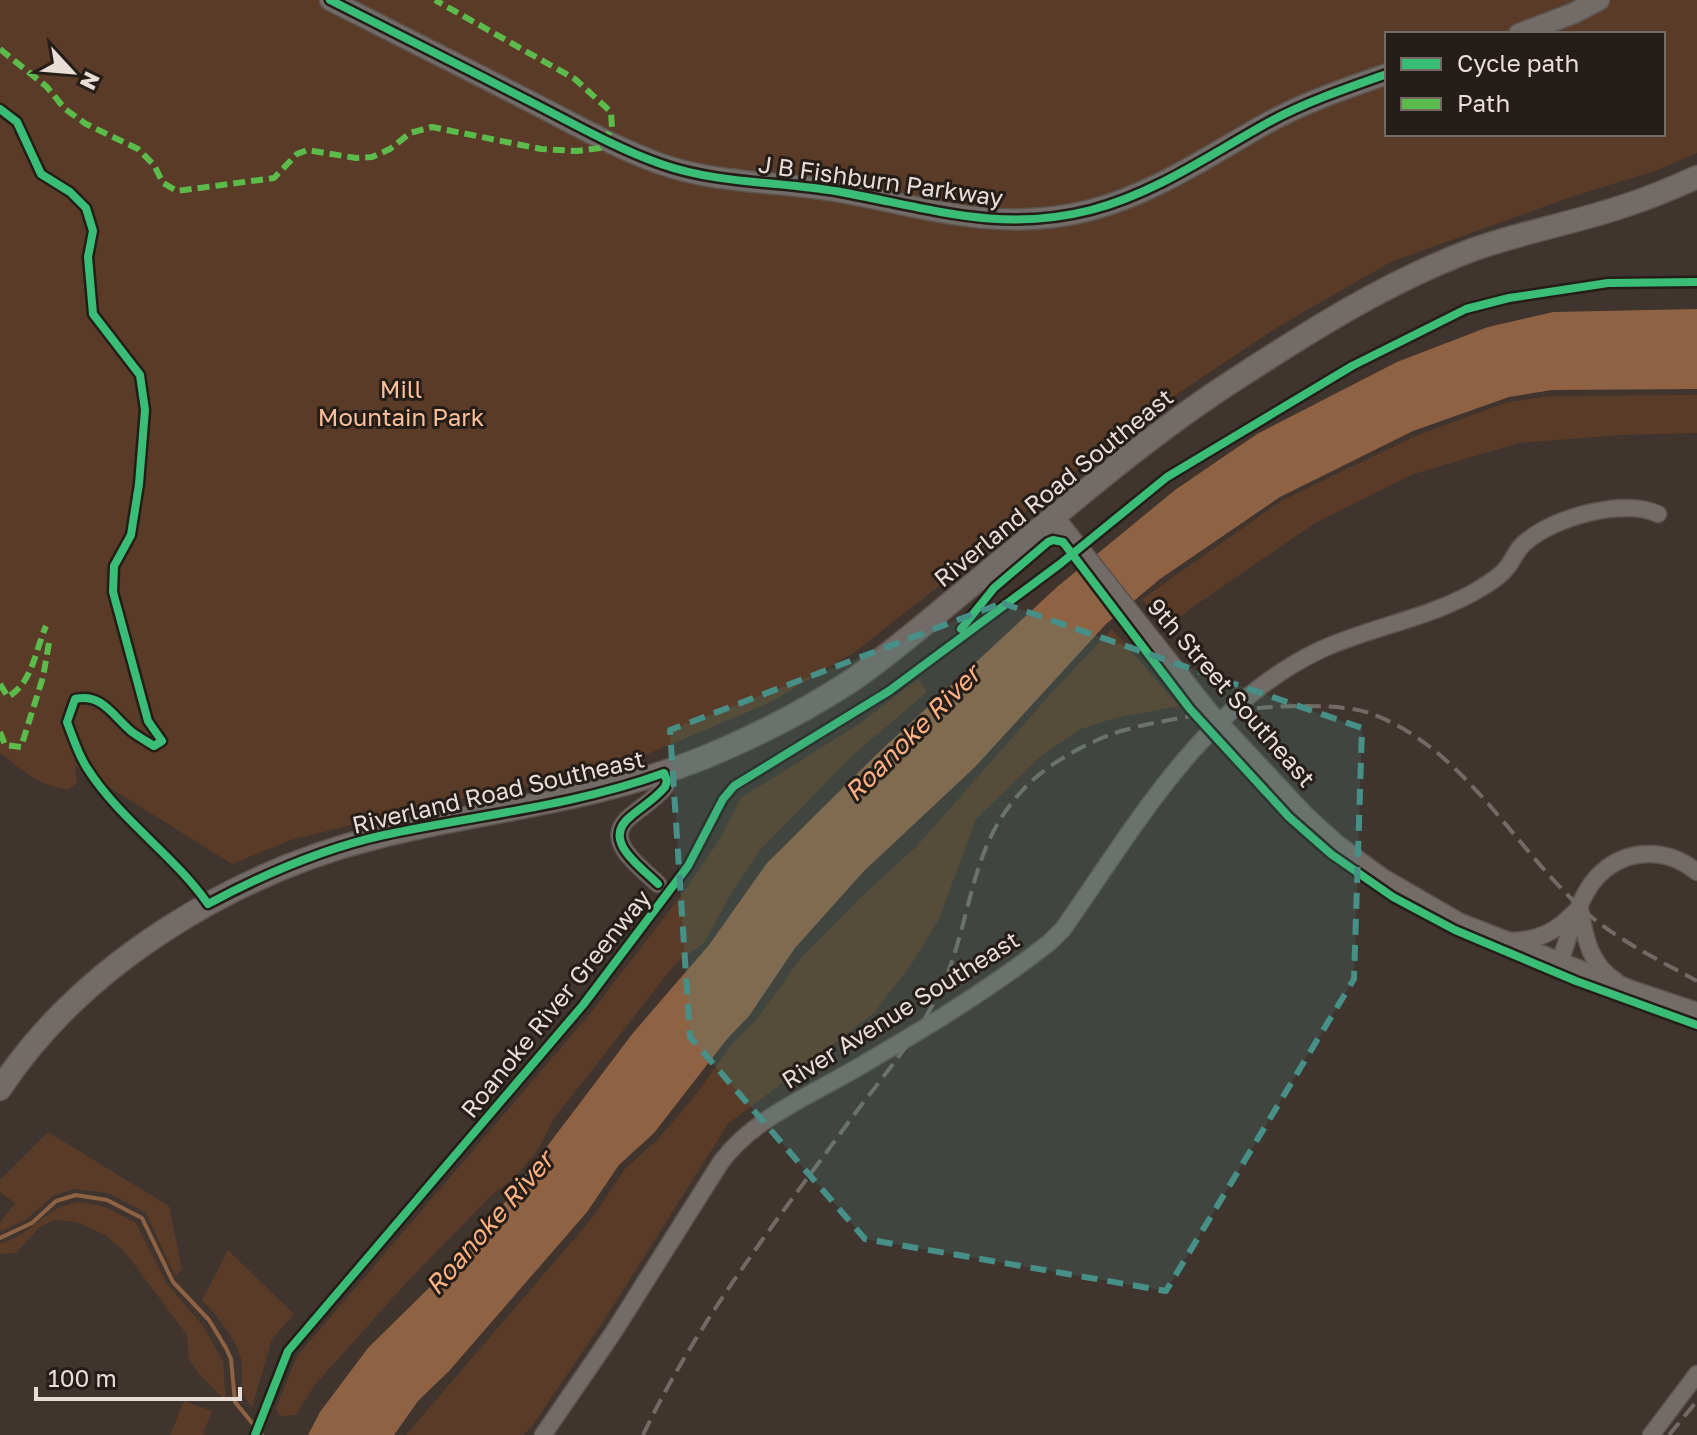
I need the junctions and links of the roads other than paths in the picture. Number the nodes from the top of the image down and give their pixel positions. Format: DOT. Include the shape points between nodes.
graph roads {
  1 [pos="330,0"];
  2 [pos="1599,0"];
  3 [pos="1524,32"];
  4 [pos="1385,75"];
  5 [pos="1697,177"];
  6 [pos="1658,514"];
  7 [pos="1054,518"];
  8 [pos="1219,724"];
  9 [pos="664,773"];
  10 [pos="1697,872"];
  11 [pos="658,884"];
  12 [pos="1580,908"];
  13 [pos="1501,942"];
  14 [pos="1559,964"];
  15 [pos="1631,991"];
  16 [pos="1697,1013"];
  17 [pos="0,1089"];
  18 [pos="1697,1374"];
  19 [pos="543,1435"];
  20 [pos="1651,1435"];
  1 -- 4 [label="street, J B Fishburn Parkway" via="662,165 989,220 1063,216 1118,202 1272,120"];
  2 -- 3 [label="street"];
  5 -- 7 [label="main road, Riverland Road Southeast" via="1627,205 1477,248 1392,285 1189,410"];
  6 -- 8 [label="street, River Avenue Southeast" via="1628,507 1556,523 1525,542 1499,577 1478,590 1318,651 1262,685"];
  7 -- 8 [label="street, 9th Street Southeast"];
  7 -- 9 [label="main road, Riverland Road Southeast" via="848,683 756,734"];
  8 -- 13 [label="street, 9th Street Southeast" via="1336,845 1418,902"];
  8 -- 19 [label="street, River Avenue Southeast" via="1181,762 1050,942 939,1019 740,1139"];
  9 -- 11 [label="street" via="665,787 627,819 619,836 625,852"];
  9 -- 17 [label="main road, Riverland Road Southeast" via="596,793 382,836 292,863 247,883 161,933 90,988 33,1045"];
  10 -- 12 [label="street" via="1659,854 1632,855 1592,883"];
  12 -- 13 [label="street" via="1533,941"];
  12 -- 14 [label="street"];
  12 -- 15 [label="street" via="1597,966"];
  13 -- 14 [label="street, 9th Street Southeast"];
  14 -- 15 [label="street, 9th Street Southeast"];
  15 -- 16 [label="street, 9th Street Southeast"];
  18 -- 20 [label="street"];
}
